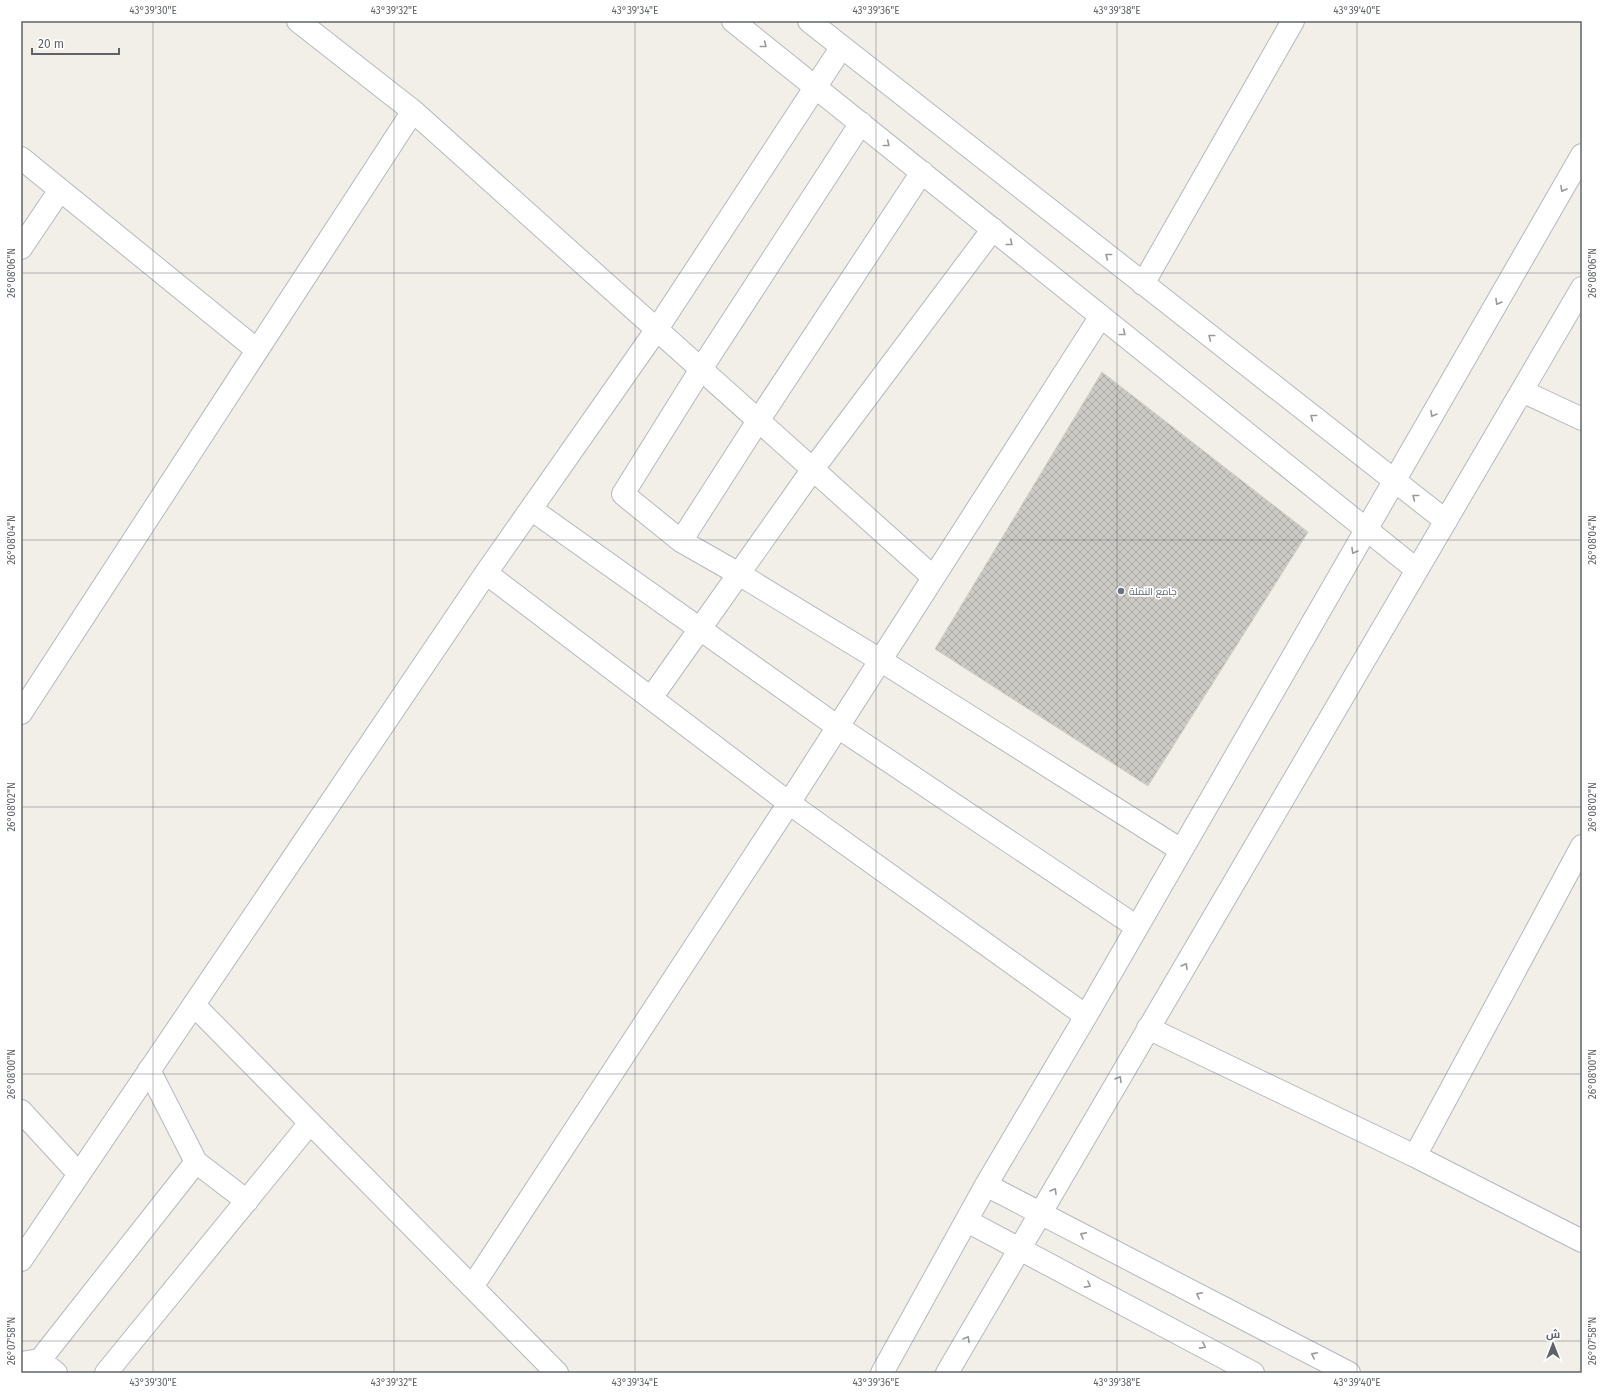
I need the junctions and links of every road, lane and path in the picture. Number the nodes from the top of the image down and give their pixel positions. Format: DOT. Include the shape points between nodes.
graph roads {
  1 [pos="298,21"];
  2 [pos="733,21"];
  3 [pos="808,21"];
  4 [pos="1293,21"];
  5 [pos="842,48"];
  6 [pos="815,86"];
  7 [pos="413,111"];
  8 [pos="861,123"];
  9 [pos="1582,156"];
  10 [pos="21,158"];
  11 [pos="922,172"];
  12 [pos="60,190"];
  13 [pos="993,229"];
  14 [pos="21,248"];
  15 [pos="1143,284"];
  16 [pos="1582,288"];
  17 [pos="1101,316"];
  18 [pos="657,329"];
  19 [pos="258,350"];
  20 [pos="700,369"];
  21 [pos="1522,391"];
  22 [pos="1582,419"];
  23 [pos="758,421"];
  24 [pos="813,469"];
  25 [pos="1394,481"];
  26 [pos="531,509"];
  27 [pos="1446,521"];
  28 [pos="1366,529"];
  29 [pos="682,541"];
  30 [pos="1417,570"];
  31 [pos="486,572"];
  32 [pos="739,574"];
  33 [pos="933,577"];
  34 [pos="699,629"];
  35 [pos="880,660"];
  36 [pos="651,698"];
  37 [pos="21,713"];
  38 [pos="838,727"];
  39 [pos="789,803"];
  40 [pos="1582,846"];
  41 [pos="1181,850"];
  42 [pos="1137,928"];
  43 [pos="194,1005"];
  44 [pos="1086,1016"];
  45 [pos="1148,1028"];
  46 [pos="150,1070"];
  47 [pos="21,1111"];
  48 [pos="310,1123"];
  49 [pos="1415,1156"];
  50 [pos="196,1162"];
  51 [pos="79,1174"];
  52 [pos="986,1185"];
  53 [pos="247,1201"];
  54 [pos="1040,1213"];
  55 [pos="967,1221"];
  56 [pos="1582,1241"];
  57 [pos="1020,1249"];
  58 [pos="21,1260"];
  59 [pos="472,1287"];
  60 [pos="39,1365"];
  61 [pos="1240,1370"];
  62 [pos="106,1373"];
  63 [pos="557,1373"];
  64 [pos="882,1373"];
  65 [pos="947,1373"];
  66 [pos="1349,1373"];
  1 -- 7 [label="street"];
  2 -- 6 [label="street, one-way"];
  3 -- 5 [label="street"];
  4 -- 15 [label="street"];
  5 -- 6 [label="street"];
  15 -- 5 [label="street, one-way"];
  6 -- 8 [label="street"];
  6 -- 18 [label="street"];
  7 -- 18 [label="street"];
  7 -- 19 [label="street"];
  8 -- 11 [label="street, one-way"];
  8 -- 20 [label="street"];
  9 -- 25 [label="street, one-way"];
  10 -- 12 [label="street"];
  11 -- 13 [label="street"];
  11 -- 23 [label="street"];
  12 -- 14 [label="street"];
  12 -- 19 [label="street"];
  13 -- 17 [label="street, one-way"];
  13 -- 24 [label="street"];
  25 -- 15 [label="street, one-way"];
  16 -- 21 [label="street"];
  17 -- 28 [label="street, one-way"];
  17 -- 33 [label="street"];
  18 -- 20 [label="street"];
  18 -- 26 [label="street"];
  19 -- 37 [label="street"];
  20 -- 23 [label="street"];
  20 -- 29 [label="street" via="623,494"];
  21 -- 22 [label="street"];
  21 -- 27 [label="street"];
  23 -- 24 [label="street"];
  23 -- 29 [label="street"];
  24 -- 32 [label="street"];
  24 -- 33 [label="street"];
  27 -- 25 [label="street, one-way"];
  25 -- 28 [label="street"];
  26 -- 31 [label="street"];
  26 -- 34 [label="street"];
  27 -- 30 [label="street"];
  28 -- 30 [label="street"];
  28 -- 41 [label="street, one-way"];
  29 -- 32 [label="street"];
  45 -- 30 [label="street, one-way"];
  31 -- 36 [label="street"];
  31 -- 43 [label="street"];
  32 -- 34 [label="street"];
  32 -- 35 [label="street"];
  33 -- 35 [label="street"];
  34 -- 36 [label="street"];
  34 -- 38 [label="street"];
  35 -- 38 [label="street"];
  35 -- 41 [label="street"];
  36 -- 39 [label="street"];
  38 -- 39 [label="street"];
  38 -- 42 [label="street"];
  39 -- 44 [label="street"];
  39 -- 59 [label="street"];
  40 -- 49 [label="street"];
  41 -- 42 [label="street"];
  42 -- 44 [label="street"];
  43 -- 46 [label="street"];
  43 -- 48 [label="street"];
  44 -- 52 [label="street"];
  45 -- 49 [label="street"];
  54 -- 45 [label="street, one-way"];
  46 -- 50 [label="street"];
  46 -- 51 [label="street"];
  47 -- 51 [label="street"];
  48 -- 53 [label="street"];
  48 -- 59 [label="street"];
  49 -- 56 [label="street"];
  50 -- 53 [label="street"];
  50 -- 60 [label="street"];
  51 -- 58 [label="street"];
  52 -- 54 [label="street"];
  52 -- 55 [label="street"];
  53 -- 62 [label="street"];
  54 -- 57 [label="street"];
  66 -- 54 [label="street, one-way"];
  55 -- 57 [label="street"];
  55 -- 64 [label="street"];
  57 -- 61 [label="street, one-way"];
  65 -- 57 [label="street, one-way"];
  59 -- 63 [label="street"];
}
